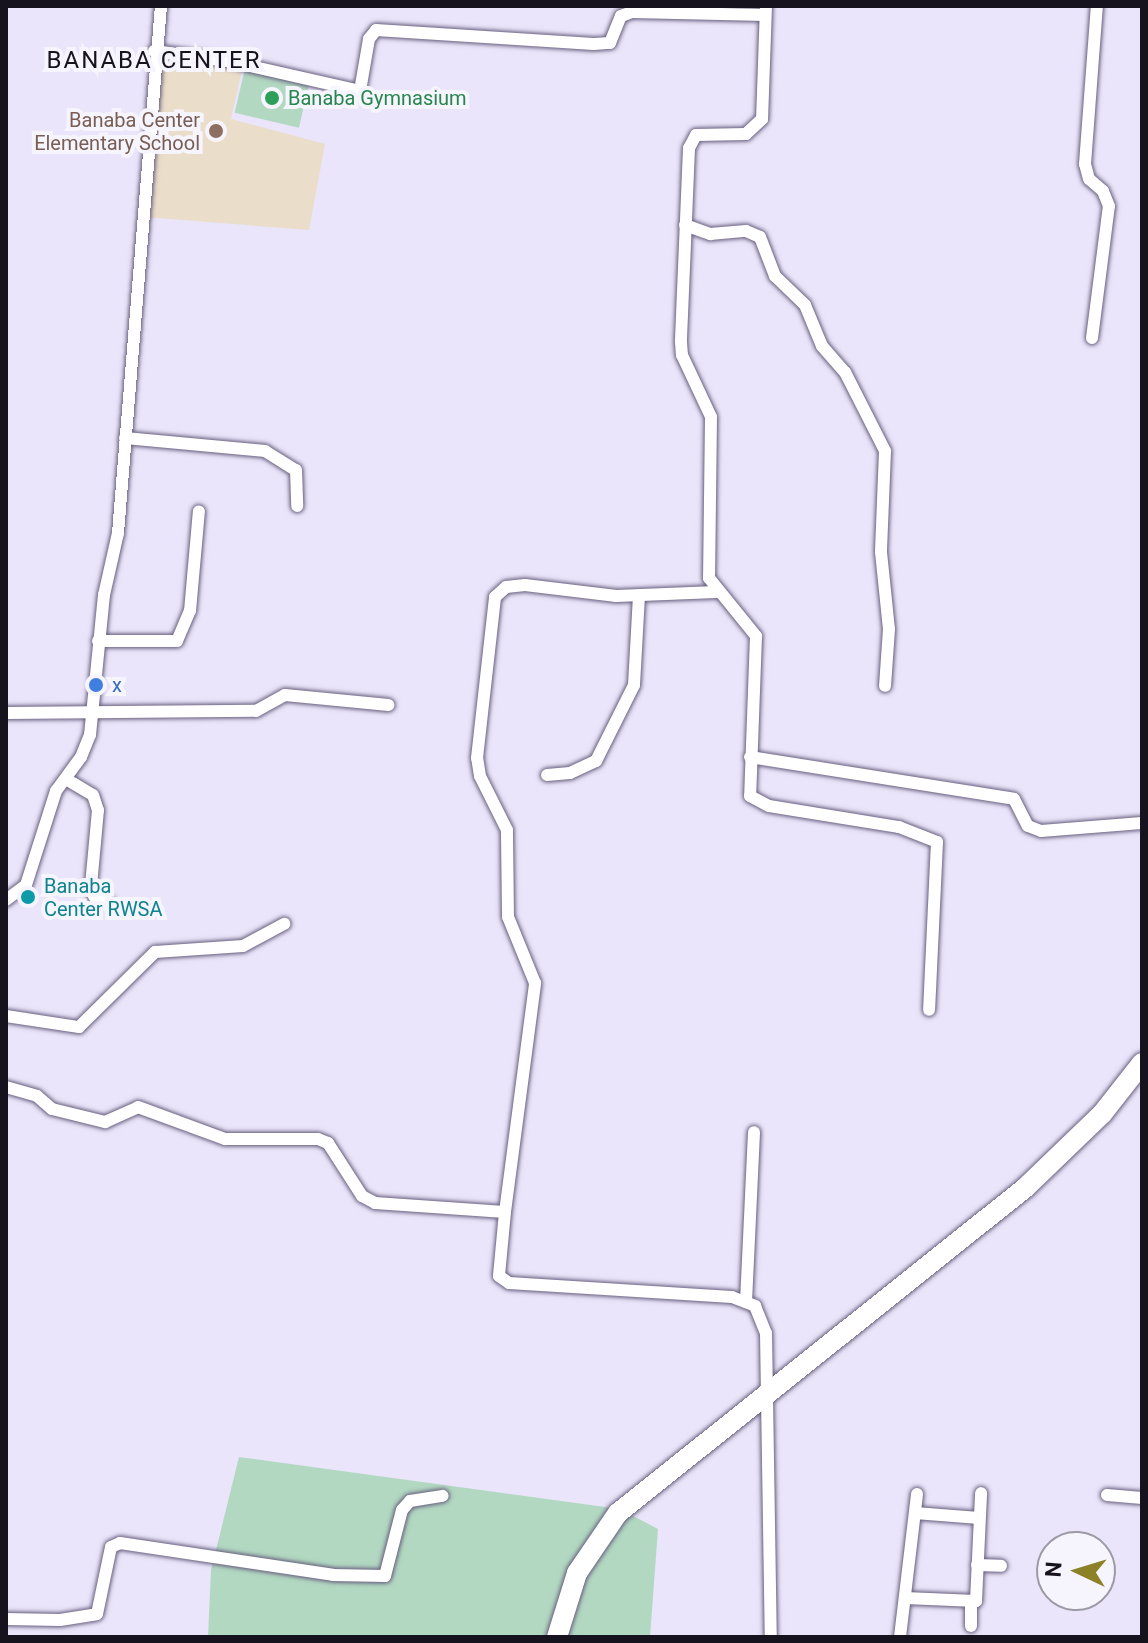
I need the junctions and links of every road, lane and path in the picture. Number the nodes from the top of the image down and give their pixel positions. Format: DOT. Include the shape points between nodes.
graph roads {
  1 [pos="161,6"];
  2 [pos="1097,6"];
  3 [pos="766,10"];
  4 [pos="154,51"];
  5 [pos="685,225"];
  6 [pos="1092,338"];
  7 [pos="125,438"];
  8 [pos="297,506"];
  9 [pos="199,511"];
  10 [pos="716,592"];
  11 [pos="639,595"];
  12 [pos="98,641"];
  13 [pos="885,686"];
  14 [pos="389,705"];
  15 [pos="91,711"];
  16 [pos="6,713"];
  17 [pos="750,757"];
  18 [pos="547,775"];
  19 [pos="66,779"];
  20 [pos="1142,823"];
  21 [pos="6,900"];
  22 [pos="108,901"];
  23 [pos="284,924"];
  24 [pos="929,1010"];
  25 [pos="6,1016"];
  26 [pos="1142,1063"];
  27 [pos="6,1087"];
  28 [pos="754,1132"];
  29 [pos="505,1212"];
  30 [pos="746,1302"];
  31 [pos="768,1397"];
  32 [pos="981,1493"];
  33 [pos="917,1494"];
  34 [pos="1107,1495"];
  35 [pos="443,1496"];
  36 [pos="1142,1498"];
  37 [pos="915,1513"];
  38 [pos="979,1518"];
  39 [pos="977,1565"];
  40 [pos="1001,1566"];
  41 [pos="905,1598"];
  42 [pos="971,1603"];
  43 [pos="6,1619"];
  44 [pos="971,1626"];
  45 [pos="557,1637"];
  46 [pos="771,1637"];
  47 [pos="900,1637"];
  1 -- 4 [label="street"];
  2 -- 6 [label="street" via="1085,164 1109,206"];
  3 -- 4 [label="street" via="632,12 621,16 610,43 594,44 376,30 369,39 360,91 228,61"];
  3 -- 5 [label="street" via="762,119 746,134 703,132 691,139"];
  4 -- 7 [label="street"];
  5 -- 10 [label="street" via="682,355 711,417 707,564"];
  5 -- 13 [label="street" via="710,234 746,231 760,237 775,276 805,305 822,346 845,372 885,451"];
  7 -- 8 [label="street" via="265,451 296,470"];
  7 -- 12 [label="street" via="118,533"];
  9 -- 12 [label="street" via="190,611 177,641"];
  10 -- 11 [label="street"];
  10 -- 17 [label="street" via="756,636 759,658"];
  11 -- 18 [label="street" via="634,685 596,761 570,773"];
  11 -- 29 [label="street" via="525,585 506,587 495,597 477,758 480,776 507,830 508,917 535,983"];
  12 -- 15 [label="street"];
  14 -- 15 [label="street" via="285,695 256,711"];
  15 -- 16 [label="street"];
  15 -- 19 [label="street" via="90,735"];
  17 -- 20 [label="street" via="1014,799 1028,826 1041,831"];
  17 -- 24 [label="street" via="750,796 758,803 899,827 937,842"];
  19 -- 21 [label="street" via="47,814 26,885"];
  19 -- 22 [label="street" via="93,795 98,810 91,886 94,896"];
  23 -- 25 [label="street" via="243,946 155,952 79,1027"];
  26 -- 31 [label="main road" via="1102,1114 1034,1180"];
  27 -- 29 [label="street" via="37,1096 52,1109 105,1122 138,1107 225,1139 318,1139 328,1143 362,1196 375,1203"];
  28 -- 30 [label="street"];
  29 -- 30 [label="street" via="499,1276 509,1283"];
  30 -- 31 [label="street" via="755,1306 766,1326"];
  31 -- 45 [label="main road" via="631,1501 608,1525 568,1591"];
  31 -- 46 [label="street"];
  32 -- 38 [label="street"];
  33 -- 37 [label="street"];
  34 -- 36 [label="street"];
  35 -- 43 [label="street" via="410,1501 402,1510 385,1576 333,1575 120,1543 111,1547 97,1614"];
  37 -- 38 [label="street"];
  37 -- 41 [label="street"];
  38 -- 39 [label="street"];
  39 -- 40 [label="street"];
  39 -- 42 [label="street" via="976,1601"];
  41 -- 42 [label="street"];
  41 -- 47 [label="street"];
  42 -- 44 [label="street"];
}
